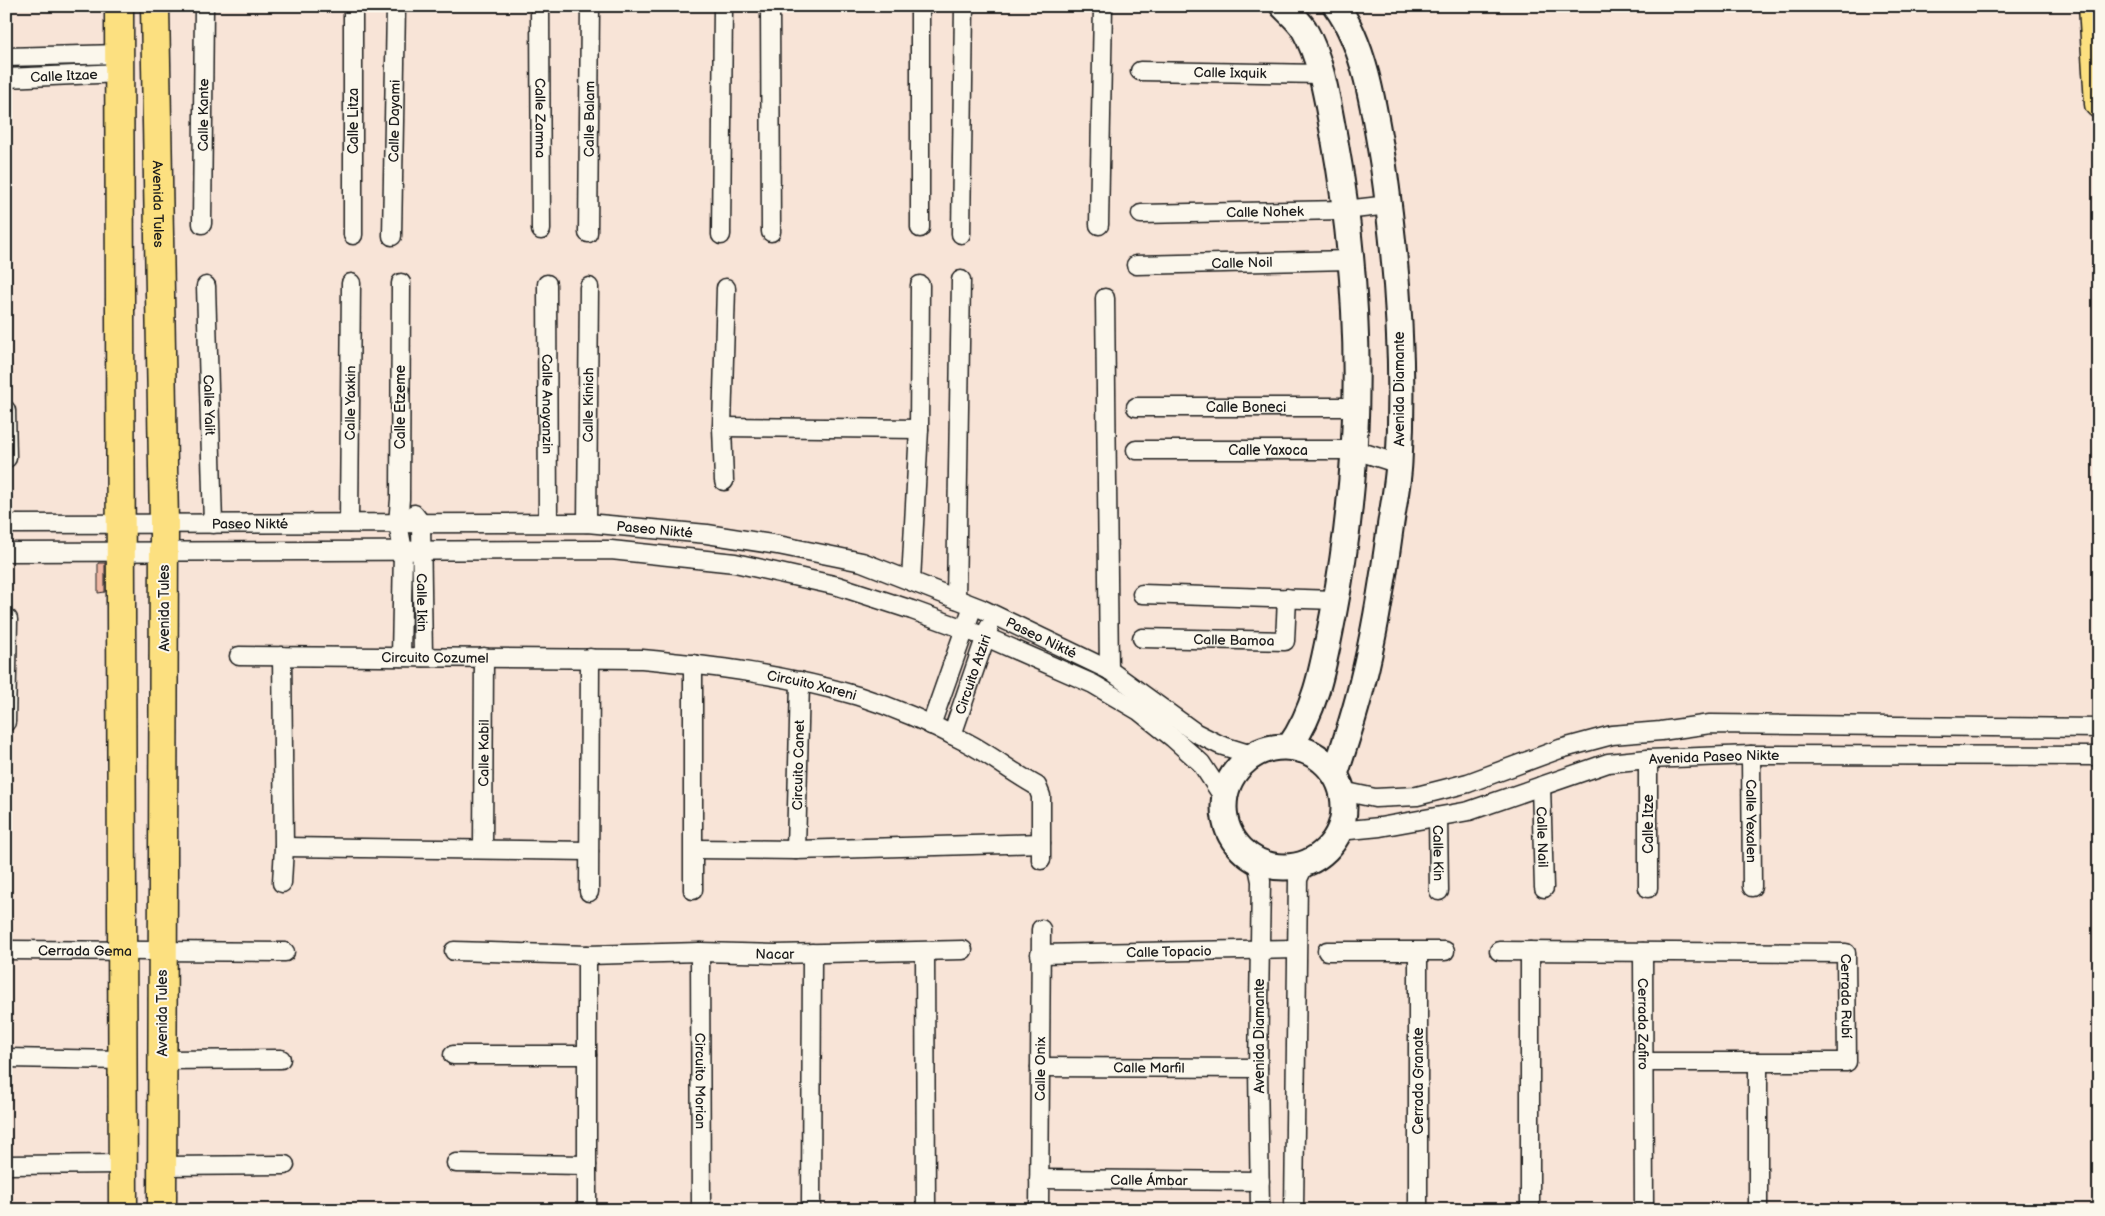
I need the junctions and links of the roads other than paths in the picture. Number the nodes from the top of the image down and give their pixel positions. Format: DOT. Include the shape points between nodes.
graph roads {
  1 [pos="119,6"];
  2 [pos="155,6"];
  3 [pos="204,6"];
  4 [pos="353,6"];
  5 [pos="396,6"];
  6 [pos="540,6"];
  7 [pos="590,6"];
  8 [pos="723,6"];
  9 [pos="770,6"];
  10 [pos="920,6"];
  11 [pos="964,6"];
  12 [pos="1103,6"];
  13 [pos="1283,6"];
  14 [pos="1336,6"];
  15 [pos="2093,6"];
  16 [pos="6,57"];
  17 [pos="120,63"];
  18 [pos="1140,71"];
  19 [pos="1321,74"];
  20 [pos="6,78"];
  21 [pos="2099,99"];
  22 [pos="2099,104"];
  23 [pos="1388,205"];
  24 [pos="1345,210"];
  25 [pos="1141,214"];
  26 [pos="202,224"];
  27 [pos="1099,225"];
  28 [pos="920,228"];
  29 [pos="541,230"];
  30 [pos="771,232"];
  31 [pos="588,233"];
  32 [pos="961,234"];
  33 [pos="352,235"];
  34 [pos="392,236"];
  35 [pos="721,236"];
  36 [pos="1350,260"];
  37 [pos="1136,265"];
  38 [pos="961,280"];
  39 [pos="352,283"];
  40 [pos="400,283"];
  41 [pos="547,284"];
  42 [pos="920,285"];
  43 [pos="206,286"];
  44 [pos="589,287"];
  45 [pos="726,288"];
  46 [pos="1105,298"];
  47 [pos="1136,407"];
  48 [pos="1356,407"];
  49 [pos="6,410"];
  50 [pos="6,414"];
  51 [pos="722,427"];
  52 [pos="919,429"];
  53 [pos="1136,450"];
  54 [pos="1355,450"];
  55 [pos="7,458"];
  56 [pos="1399,464"];
  57 [pos="724,481"];
  58 [pos="400,499"];
  59 [pos="121,523"];
  60 [pos="348,523"];
  61 [pos="421,523"];
  62 [pos="548,523"];
  63 [pos="6,524"];
  64 [pos="164,524"];
  65 [pos="213,524"];
  66 [pos="398,524"];
  67 [pos="587,524"];
  68 [pos="422,549"];
  69 [pos="164,550"];
  70 [pos="403,550"];
  71 [pos="120,551"];
  72 [pos="6,552"];
  73 [pos="911,581"];
  74 [pos="1142,594"];
  75 [pos="1287,598"];
  76 [pos="956,599"];
  77 [pos="1336,600"];
  78 [pos="973,606"];
  79 [pos="993,615"];
  80 [pos="8,619"];
  81 [pos="965,630"];
  82 [pos="986,637"];
  83 [pos="1142,638"];
  84 [pos="238,656"];
  85 [pos="282,656"];
  86 [pos="401,657"];
  87 [pos="423,657"];
  88 [pos="484,657"];
  89 [pos="590,658"];
  90 [pos="7,664"];
  91 [pos="694,664"];
  92 [pos="1109,670"];
  93 [pos="800,681"];
  94 [pos="6,722"];
  95 [pos="931,725"];
  96 [pos="2099,728"];
  97 [pos="952,735"];
  98 [pos="1290,746"];
  99 [pos="1252,755"];
  100 [pos="1750,755"];
  101 [pos="2099,756"];
  102 [pos="1648,760"];
  103 [pos="1339,783"];
  104 [pos="1541,786"];
  105 [pos="1224,798"];
  106 [pos="1438,817"];
  107 [pos="1339,831"];
  108 [pos="284,847"];
  109 [pos="483,849"];
  110 [pos="694,849"];
  111 [pos="796,850"];
  112 [pos="589,851"];
  113 [pos="1257,862"];
  114 [pos="1305,864"];
  115 [pos="282,883"];
  116 [pos="1752,887"];
  117 [pos="1544,888"];
  118 [pos="1648,888"];
  119 [pos="693,890"];
  120 [pos="1439,890"];
  121 [pos="589,892"];
  122 [pos="1041,929"];
  123 [pos="1296,949"];
  124 [pos="6,950"];
  125 [pos="963,950"];
  126 [pos="1260,950"];
  127 [pos="1327,950"];
  128 [pos="454,951"];
  129 [pos="1445,951"];
  130 [pos="1499,951"];
  131 [pos="1530,951"];
  132 [pos="123,952"];
  133 [pos="163,952"];
  134 [pos="285,952"];
  135 [pos="700,952"];
  136 [pos="925,952"];
  137 [pos="1418,952"];
  138 [pos="1643,952"];
  139 [pos="812,953"];
  140 [pos="1040,954"];
  141 [pos="587,955"];
  142 [pos="453,1055"];
  143 [pos="587,1055"];
  144 [pos="6,1058"];
  145 [pos="282,1058"];
  146 [pos="123,1060"];
  147 [pos="162,1060"];
  148 [pos="1644,1062"];
  149 [pos="1758,1062"];
  150 [pos="1040,1068"];
  151 [pos="1258,1068"];
  152 [pos="456,1162"];
  153 [pos="123,1164"];
  154 [pos="6,1165"];
  155 [pos="285,1165"];
  156 [pos="587,1165"];
  157 [pos="162,1166"];
  158 [pos="1039,1178"];
  159 [pos="1260,1181"];
  160 [pos="123,1210"];
  161 [pos="162,1210"];
  162 [pos="587,1210"];
  163 [pos="701,1210"];
  164 [pos="811,1210"];
  165 [pos="926,1210"];
  166 [pos="1039,1210"];
  167 [pos="1260,1210"];
  168 [pos="1294,1210"];
  169 [pos="1418,1210"];
  170 [pos="1530,1210"];
  171 [pos="1644,1210"];
  172 [pos="1758,1210"];
  1 -- 17 [label="main road"];
  2 -- 64 [label="main road, Avenida Tules"];
  3 -- 26 [label="street, Calle Kante"];
  4 -- 33 [label="street, Calle Litza"];
  5 -- 34 [label="street, Calle Dayami"];
  6 -- 29 [label="street, Calle Zamna"];
  7 -- 31 [label="street, Calle Balam"];
  8 -- 35 [label="street"];
  9 -- 30 [label="street"];
  10 -- 28 [label="street"];
  11 -- 32 [label="street"];
  12 -- 27 [label="street"];
  13 -- 19 [label="street" via="1303,28"];
  14 -- 23 [label="street, Avenida Diamante" via="1364,65"];
  15 -- 21 [label="main road"];
  16 -- 17 [label="street, Calle Itzae"];
  17 -- 20 [label="street, Calle Itzae"];
  17 -- 59 [label="main road"];
  18 -- 19 [label="street, Calle Ixquik"];
  19 -- 24 [label="street"];
  21 -- 22 [label="main road"];
  23 -- 24 [label="street, Calle Nohek"];
  23 -- 56 [label="street, Avenida Diamante" via="1400,331"];
  24 -- 25 [label="street, Calle Nohek"];
  24 -- 36 [label="street"];
  36 -- 37 [label="street, Calle Noil"];
  36 -- 48 [label="street"];
  38 -- 76 [label="street"];
  39 -- 60 [label="street, Calle Yaxkin"];
  40 -- 58 [label="street, Calle Etzeme"];
  41 -- 62 [label="street, Calle Anayanzin"];
  42 -- 52 [label="street"];
  43 -- 65 [label="street, Calle Yalit"];
  44 -- 67 [label="street, Calle Kinich"];
  45 -- 51 [label="street"];
  46 -- 92 [label="street"];
  47 -- 48 [label="street, Calle Boneci"];
  48 -- 54 [label="street"];
  49 -- 50 [label="street"];
  50 -- 55 [label="street"];
  51 -- 52 [label="street"];
  51 -- 57 [label="street"];
  52 -- 73 [label="street"];
  53 -- 54 [label="street, Calle Yaxoca"];
  54 -- 56 [label="street, Calle Yaxoca"];
  54 -- 77 [label="street" via="1349,521"];
  56 -- 103 [label="street, Avenida Diamante" via="1376,620"];
  58 -- 61 [label="street"];
  58 -- 66 [label="street"];
  59 -- 63 [label="street, Paseo Nikté"];
  59 -- 64 [label="street, Paseo Nikté"];
  59 -- 71 [label="main road"];
  60 -- 65 [label="street, Paseo Nikté"];
  60 -- 66 [label="street, Paseo Nikté"];
  61 -- 62 [label="street, Paseo Nikté"];
  61 -- 66 [label="street, Paseo Nikté"];
  61 -- 68 [label="street, Calle Ikin"];
  62 -- 67 [label="street, Paseo Nikté"];
  64 -- 65 [label="street, Paseo Nikté"];
  64 -- 69 [label="main road, Avenida Tules"];
  66 -- 70 [label="street, Calle Ikin"];
  67 -- 73 [label="street, Paseo Nikté" via="707,534 778,545 862,562"];
  68 -- 70 [label="street, Paseo Nikté"];
  68 -- 81 [label="street, Paseo Nikté" via="611,550 735,563 838,586"];
  68 -- 87 [label="street, Calle Ikin"];
  69 -- 70 [label="street, Paseo Nikté"];
  69 -- 71 [label="street, Paseo Nikté"];
  69 -- 133 [label="main road, Avenida Tules"];
  70 -- 86 [label="street, Calle Ikin"];
  71 -- 72 [label="street, Paseo Nikté"];
  71 -- 132 [label="main road"];
  73 -- 76 [label="street, Paseo Nikté"];
  74 -- 75 [label="street"];
  75 -- 77 [label="street"];
  75 -- 83 [label="street, Calle Bamoa" via="1285,641"];
  76 -- 78 [label="street, Paseo Nikté"];
  77 -- 98 [label="street" via="1315,697 1302,729"];
  78 -- 79 [label="street, Paseo Nikté"];
  78 -- 81 [label="street, Circuito Atziri"];
  79 -- 82 [label="street, Circuito Atziri"];
  79 -- 92 [label="street, Paseo Nikté"];
  80 -- 90 [label="street"];
  81 -- 82 [label="street, Paseo Nikté"];
  81 -- 95 [label="street, Circuito Atziri"];
  82 -- 97 [label="street, Circuito Atziri"];
  82 -- 105 [label="street, Paseo Nikté" via="1093,684 1139,711 1201,763"];
  84 -- 85 [label="street, Circuito Cozumel"];
  85 -- 86 [label="street, Circuito Cozumel"];
  85 -- 108 [label="street"];
  86 -- 87 [label="street, Circuito Cozumel"];
  87 -- 88 [label="street, Circuito Cozumel"];
  88 -- 89 [label="street, Circuito Cozumel"];
  88 -- 109 [label="street, Calle Kabil"];
  89 -- 91 [label="street, Circuito Cozumel"];
  89 -- 112 [label="street"];
  90 -- 94 [label="street"];
  91 -- 93 [label="street, Circuito Xareni"];
  91 -- 110 [label="street"];
  92 -- 99 [label="street, Paseo Nikté" via="1196,733"];
  93 -- 95 [label="street, Circuito Xareni" via="860,696"];
  93 -- 111 [label="street, Circuito Canet"];
  95 -- 97 [label="street, Circuito Xareni"];
  96 -- 103 [label="street, Avenida Paseo Nikte" via="1710,724 1612,735 1560,749 1468,783 1417,796 1375,798"];
  97 -- 111 [label="street, Circuito Xareni" via="1037,786 1041,796 1041,851"];
  98 -- 99 [label="street" via="1269,748"];
  98 -- 103 [label="street" via="1308,751 1324,761"];
  99 -- 105 [label="street" via="1229,781"];
  100 -- 101 [label="street, Avenida Paseo Nikte"];
  100 -- 102 [label="street, Avenida Paseo Nikte"];
  100 -- 116 [label="street, Calle Yexalen"];
  102 -- 104 [label="street, Avenida Paseo Nikte" via="1608,763"];
  102 -- 118 [label="street, Calle Itze"];
  103 -- 107 [label="street" via="1344,811"];
  104 -- 106 [label="street, Avenida Paseo Nikte" via="1469,811"];
  104 -- 117 [label="street, Calle Nail"];
  105 -- 113 [label="street" via="1224,817 1230,836"];
  106 -- 107 [label="street, Avenida Paseo Nikte"];
  106 -- 120 [label="street, Calle Kin"];
  107 -- 114 [label="street" via="1325,851"];
  108 -- 109 [label="street"];
  108 -- 115 [label="street"];
  109 -- 112 [label="street"];
  110 -- 111 [label="street, Circuito Xareni"];
  110 -- 119 [label="street"];
  112 -- 121 [label="street"];
  113 -- 114 [label="street" via="1289,868"];
  113 -- 126 [label="street, Avenida Diamante" via="1261,880"];
  114 -- 123 [label="street" via="1298,880"];
  122 -- 140 [label="street, Calle Onix"];
  123 -- 126 [label="street, Calle Topacio"];
  123 -- 168 [label="street"];
  124 -- 132 [label="street, Cerrada Gema"];
  125 -- 136 [label="street, Nacar"];
  126 -- 140 [label="street, Calle Topacio"];
  126 -- 151 [label="street, Avenida Diamante"];
  127 -- 137 [label="street"];
  128 -- 141 [label="street, Nacar"];
  129 -- 137 [label="street"];
  130 -- 131 [label="street"];
  131 -- 138 [label="street"];
  131 -- 170 [label="street"];
  132 -- 133 [label="street, Cerrada Gema"];
  132 -- 146 [label="main road"];
  133 -- 134 [label="street, Cerrada Gema"];
  133 -- 147 [label="main road, Avenida Tules"];
  135 -- 139 [label="street, Nacar"];
  135 -- 141 [label="street, Nacar"];
  135 -- 163 [label="street, Circuito Morian"];
  136 -- 139 [label="street, Nacar"];
  136 -- 165 [label="street"];
  137 -- 169 [label="street, Cerrada Granate"];
  138 -- 148 [label="street, Cerrada Zafiro"];
  138 -- 149 [label="street, Cerrada Rubí" via="1846,953 1847,1062"];
  139 -- 164 [label="street"];
  140 -- 150 [label="street, Calle Onix"];
  141 -- 143 [label="street"];
  142 -- 143 [label="street"];
  143 -- 156 [label="street"];
  144 -- 146 [label="street"];
  145 -- 147 [label="street"];
  146 -- 153 [label="main road"];
  147 -- 157 [label="main road, Avenida Tules"];
  148 -- 149 [label="street, Cerrada Rubí"];
  148 -- 171 [label="street, Cerrada Zafiro"];
  149 -- 172 [label="street"];
  150 -- 151 [label="street, Calle Marfil"];
  150 -- 158 [label="street, Calle Onix"];
  151 -- 159 [label="street, Avenida Diamante"];
  152 -- 156 [label="street"];
  153 -- 154 [label="street"];
  153 -- 160 [label="main road"];
  155 -- 157 [label="street"];
  156 -- 162 [label="street"];
  157 -- 161 [label="main road, Avenida Tules"];
  158 -- 159 [label="street, Calle Ámbar"];
  158 -- 166 [label="street, Calle Onix"];
  159 -- 167 [label="street, Avenida Diamante"];
}
